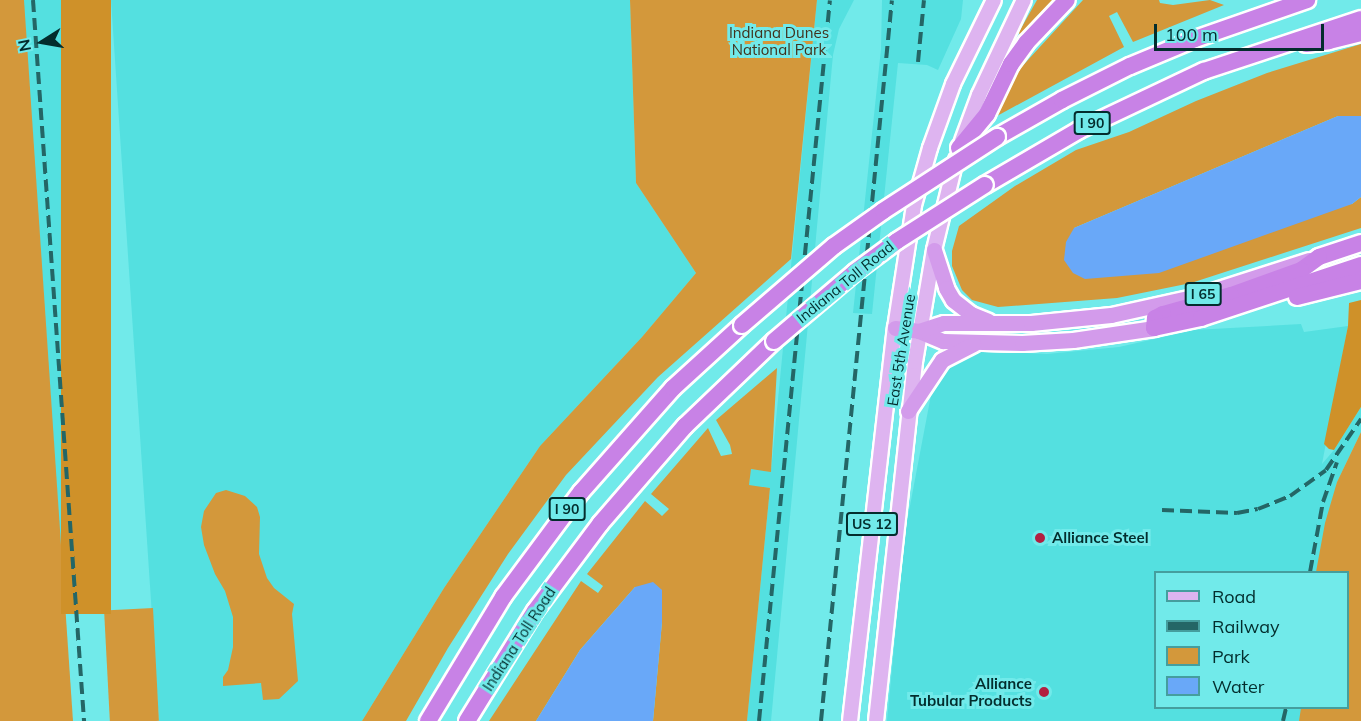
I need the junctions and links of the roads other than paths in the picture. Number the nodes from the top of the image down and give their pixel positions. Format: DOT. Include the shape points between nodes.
graph roads {
  1 [pos="994,0"];
  2 [pos="1024,0"];
  3 [pos="1068,0"];
  4 [pos="1307,0"];
  5 [pos="1361,19"];
  6 [pos="1361,33"];
  7 [pos="1269,48"];
  8 [pos="959,148"];
  9 [pos="1361,243"];
  10 [pos="934,250"];
  11 [pos="1319,257"];
  12 [pos="1361,265"];
  13 [pos="1361,281"];
  14 [pos="1249,303"];
  15 [pos="993,323"];
  16 [pos="895,328"];
  17 [pos="1154,328"];
  18 [pos="919,332"];
  19 [pos="978,343"];
  20 [pos="908,411"];
  21 [pos="428,721"];
  22 [pos="467,721"];
  23 [pos="850,721"];
  24 [pos="876,721"];
  1 -- 16 [label="main road, East 5th Avenue / US 12" via="954,84 930,148 914,205"];
  2 -- 8 [label="main road, East 5th Avenue / US 12" via="983,85"];
  3 -- 8 [label="highway" via="1011,63 987,114"];
  4 -- 21 [label="highway, I 90, bridge" via="1195,39 1062,100 997,137 834,246 673,388 625,440 559,519 503,597"];
  5 -- 7 [label="highway, Indiana Toll Road / I 90"];
  6 -- 7 [label="highway"];
  7 -- 22 [label="highway, Indiana Toll Road / I 90, bridge" via="1204,71 1078,130 897,241 855,272 774,341 685,426 600,524 535,611"];
  8 -- 10 [label="main road, East 5th Avenue / US 12"];
  9 -- 11 [label="highway, I 65"];
  10 -- 15 [label="highway" via="953,300 971,314"];
  10 -- 18 [label="main road, East 5th Avenue / US 12"];
  11 -- 15 [label="highway, I 65" via="1197,296 1111,315"];
  11 -- 17 [label="highway" via="1301,270 1158,316"];
  12 -- 14 [label="highway, I 65"];
  13 -- 14 [label="highway" via="1287,300"];
  14 -- 17 [label="highway, I 65"];
  15 -- 18 [label="highway, I 65" via="944,323"];
  16 -- 18 [label="highway, I 65"];
  16 -- 23 [label="main road, East 5th Avenue / US 12"];
  17 -- 19 [label="highway, I 65" via="1073,340"];
  18 -- 19 [label="highway, I 65" via="943,341"];
  18 -- 20 [label="main road, East 5th Avenue / US 12"];
  19 -- 20 [label="highway" via="942,360"];
  20 -- 24 [label="main road, East 5th Avenue / US 12"];
}
